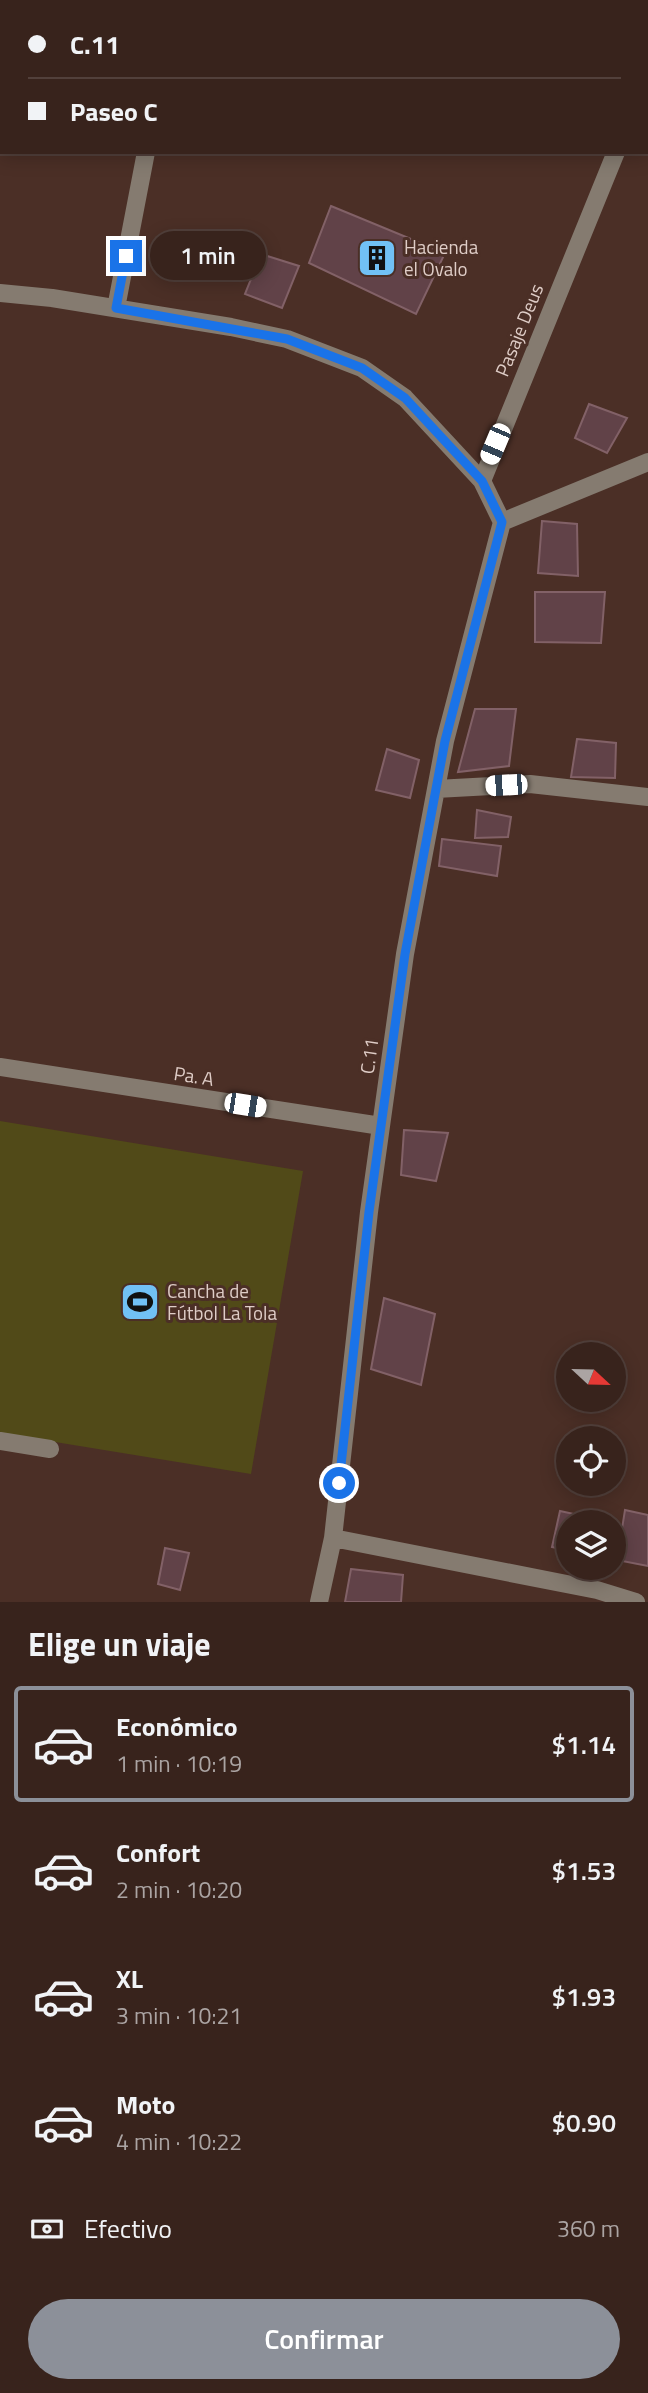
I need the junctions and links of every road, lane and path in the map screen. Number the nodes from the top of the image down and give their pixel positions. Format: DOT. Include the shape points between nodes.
graph roads {
  1 [pos="146,154"];
  2 [pos="614,154"];
  3 [pos="0,293"];
  4 [pos="116,308"];
  5 [pos="648,462"];
  6 [pos="482,481"];
  7 [pos="502,522"];
  8 [pos="436,789"];
  9 [pos="648,797"];
  10 [pos="0,1067"];
  11 [pos="381,1126"];
  12 [pos="0,1441"];
  13 [pos="50,1449"];
  14 [pos="332,1538"];
  15 [pos="320,1602"];
  16 [pos="636,1602"];
  1 -- 4 [label="street"];
  2 -- 6 [label="street, Pasaje Deus"];
  3 -- 4 [label="street"];
  4 -- 6 [label="street" via="287,339 362,368 405,398"];
  5 -- 7 [label="street"];
  6 -- 7 [label="street"];
  7 -- 8 [label="street, C.11"];
  8 -- 9 [label="street" via="530,784"];
  8 -- 11 [label="street, C.11" via="405,954"];
  10 -- 11 [label="street, Pa. A"];
  11 -- 14 [label="street, C.11"];
  12 -- 13 [label="street"];
  14 -- 15 [label="street, C.11"];
  14 -- 16 [label="street" via="597,1590"];
}
